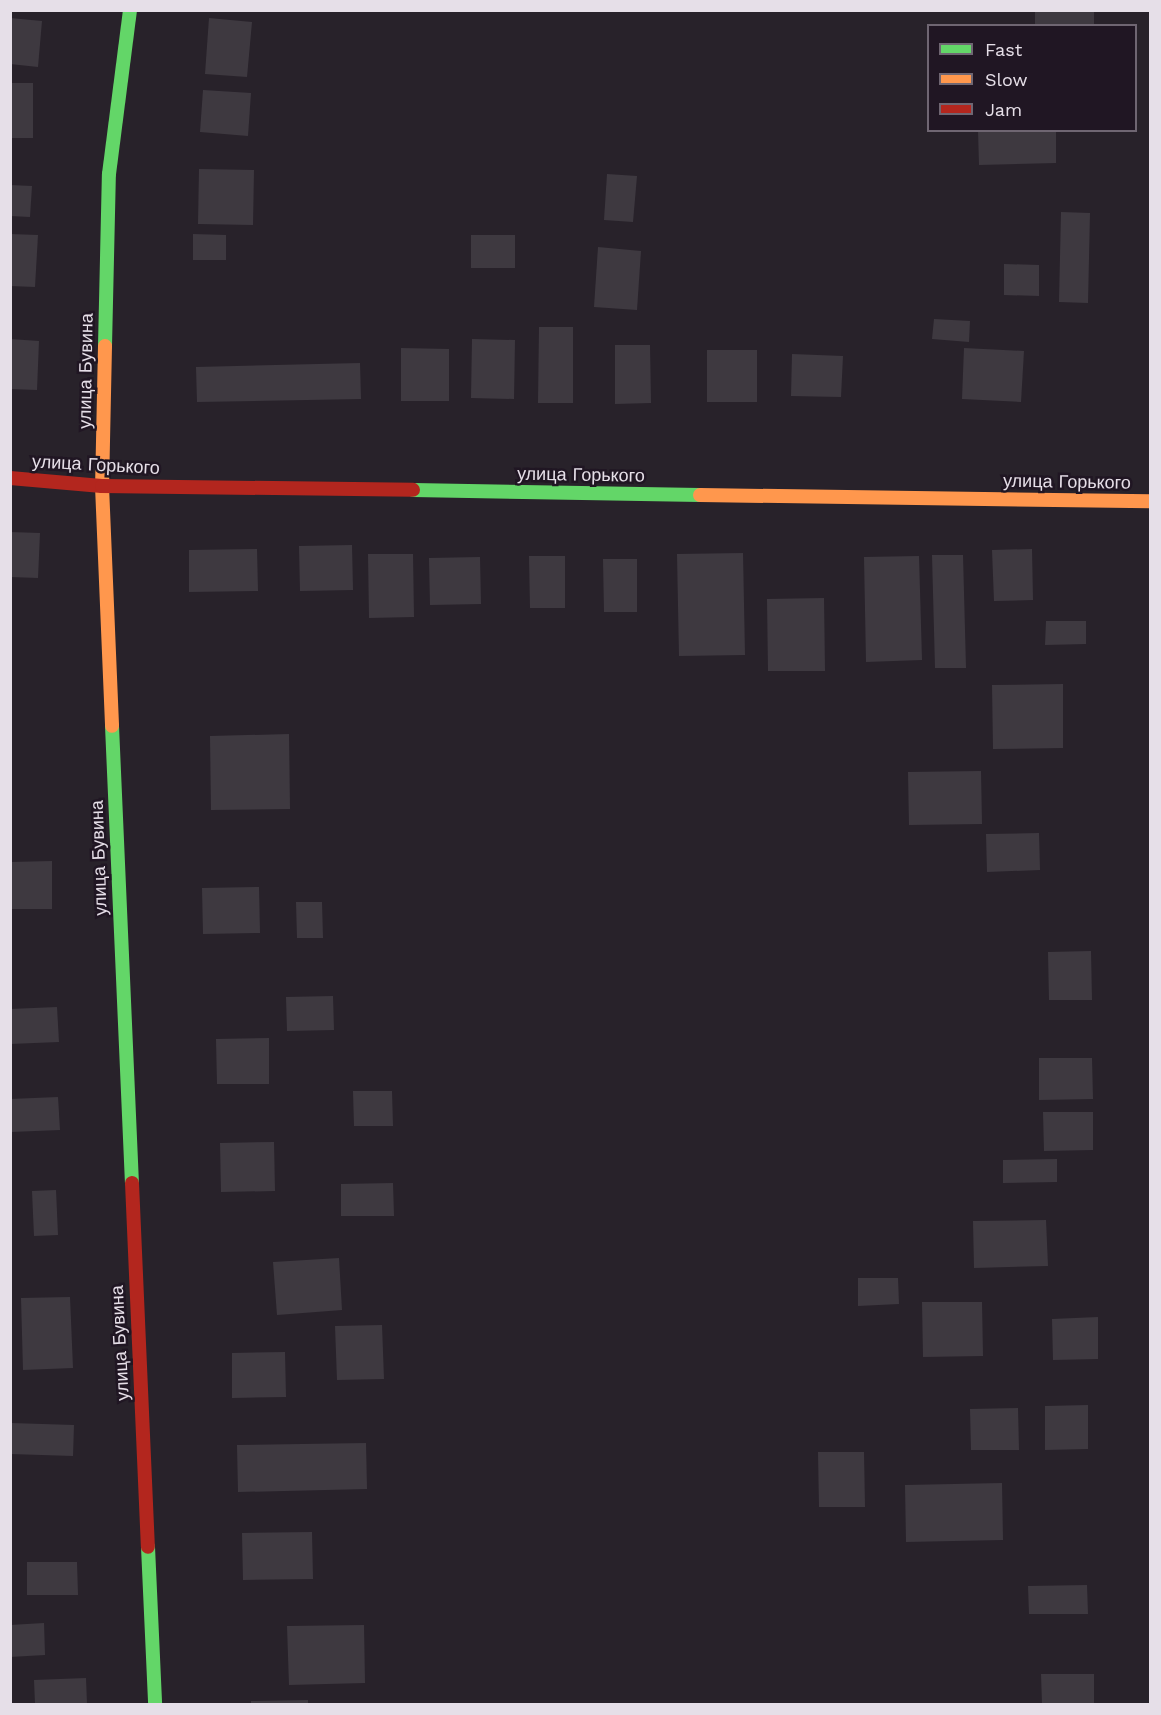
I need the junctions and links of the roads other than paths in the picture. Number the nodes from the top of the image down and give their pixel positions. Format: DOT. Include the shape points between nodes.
graph roads {
  1 [pos="130,10"];
  2 [pos="10,478"];
  3 [pos="102,486"];
  4 [pos="1150,501"];
  5 [pos="155,1704"];
  1 -- 3 [label="street, улица Бувина" via="120,51 109,174"];
  2 -- 3 [label="street, улица Горького"];
  3 -- 4 [label="street, улица Горького"];
  3 -- 5 [label="street, улица Бувина"];
}
